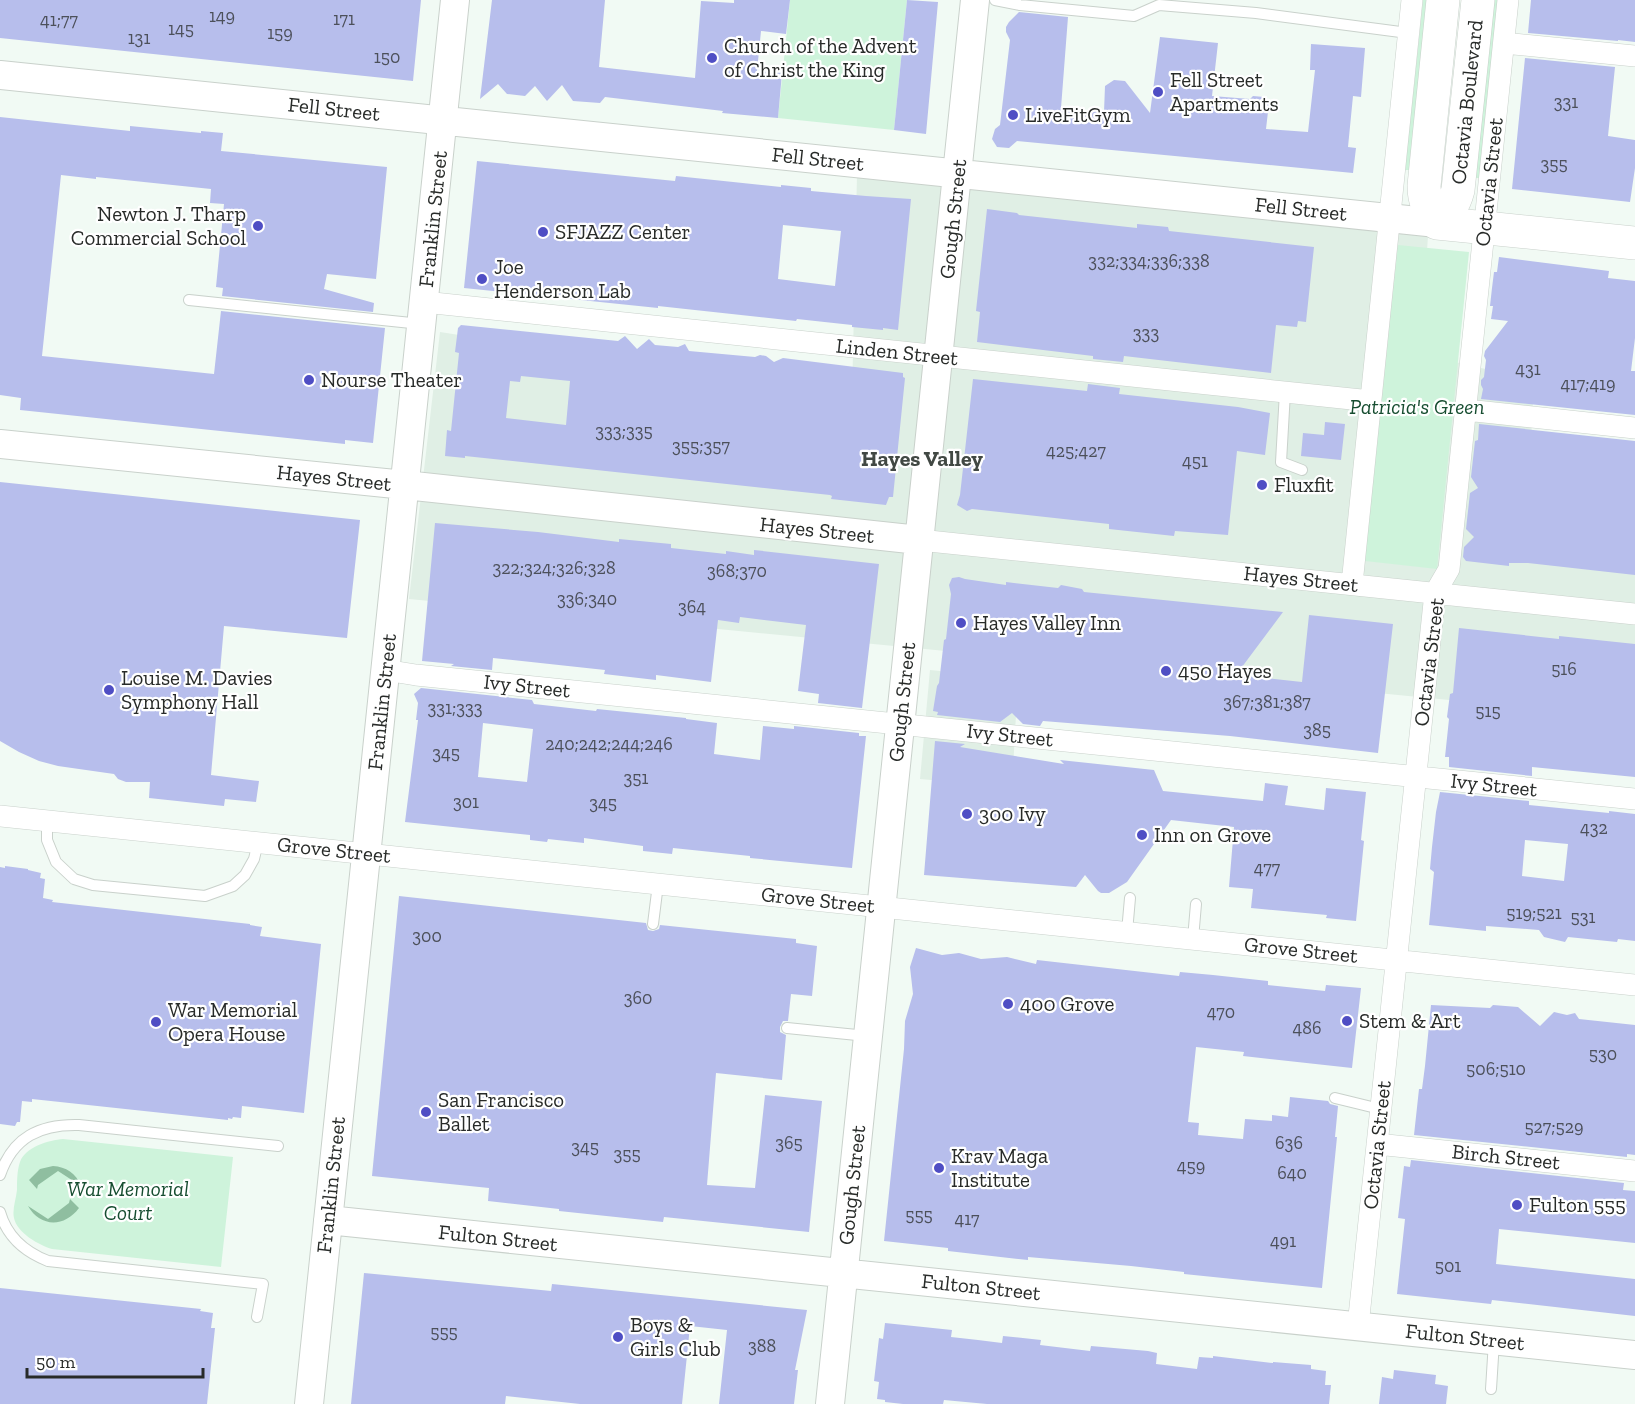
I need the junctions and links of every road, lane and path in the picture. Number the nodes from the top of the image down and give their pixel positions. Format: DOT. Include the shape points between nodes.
graph roads {
  1 [pos="455,0"];
  2 [pos="975,0"];
  3 [pos="995,0"];
  4 [pos="1412,0"];
  5 [pos="1443,0"];
  6 [pos="1478,0"];
  7 [pos="1508,0"];
  8 [pos="1408,33"];
  9 [pos="1504,43"];
  10 [pos="1635,56"];
  11 [pos="0,75"];
  12 [pos="443,120"];
  13 [pos="957,173"];
  14 [pos="1389,218"];
  15 [pos="1437,223"];
  16 [pos="1485,227"];
  17 [pos="1635,243"];
  18 [pos="189,300"];
  19 [pos="423,313"];
  20 [pos="938,356"];
  21 [pos="1285,392"];
  22 [pos="1371,401"];
  23 [pos="1466,410"];
  24 [pos="1635,428"];
  25 [pos="0,444"];
  26 [pos="1302,470"];
  27 [pos="405,485"];
  28 [pos="919,540"];
  29 [pos="1352,584"];
  30 [pos="1435,593"];
  31 [pos="1635,614"];
  32 [pos="386,670"];
  33 [pos="900,724"];
  34 [pos="1415,777"];
  35 [pos="1635,799"];
  36 [pos="0,816"];
  37 [pos="47,821"];
  38 [pos="258,842"];
  39 [pos="366,854"];
  40 [pos="658,884"];
  41 [pos="1130,898"];
  42 [pos="1196,904"];
  43 [pos="881,907"];
  44 [pos="653,924"];
  45 [pos="1126,932"];
  46 [pos="1193,939"];
  47 [pos="1396,960"];
  48 [pos="1635,985"];
  49 [pos="787,1028"];
  50 [pos="867,1036"];
  51 [pos="1335,1098"];
  52 [pos="1380,1109"];
  53 [pos="1377,1144"];
  54 [pos="278,1146"];
  55 [pos="1635,1171"];
  56 [pos="0,1175"];
  57 [pos="0,1212"];
  58 [pos="328,1220"];
  59 [pos="843,1272"];
  60 [pos="257,1317"];
  61 [pos="1358,1326"];
  62 [pos="1494,1340"];
  63 [pos="1635,1355"];
  64 [pos="1491,1389"];
  65 [pos="309,1404"];
  66 [pos="830,1404"];
  1 -- 12 [label="main road, Franklin Street"];
  2 -- 13 [label="main road, Gough Street"];
  3 -- 8 [label="lane" via="1134,16 1159,5"];
  4 -- 8 [label="street"];
  5 -- 15 [label="main road, Octavia Boulevard" via="1424,186 1426,204"];
  6 -- 15 [label="main road, Octavia Boulevard" via="1458,190 1455,204"];
  7 -- 9 [label="street, Octavia Street"];
  8 -- 14 [label="street"];
  9 -- 10 [label="street"];
  9 -- 16 [label="street, Octavia Street"];
  11 -- 12 [label="main road, Fell Street"];
  12 -- 13 [label="main road, Fell Street"];
  12 -- 19 [label="main road, Franklin Street"];
  13 -- 14 [label="main road, Fell Street"];
  13 -- 20 [label="main road, Gough Street"];
  14 -- 15 [label="main road, Fell Street"];
  14 -- 22 [label="street"];
  15 -- 16 [label="main road, Fell Street"];
  16 -- 17 [label="main road, Fell Street"];
  16 -- 23 [label="street, Octavia Street"];
  18 -- 19 [label="lane"];
  19 -- 20 [label="street, Linden Street"];
  19 -- 27 [label="main road, Franklin Street"];
  20 -- 21 [label="street, Linden Street"];
  20 -- 28 [label="main road, Gough Street"];
  21 -- 22 [label="street, Linden Street"];
  21 -- 26 [label="lane" via="1281,462"];
  22 -- 29 [label="street"];
  23 -- 24 [label="street"];
  23 -- 30 [label="street, Octavia Street" via="1449,569"];
  25 -- 27 [label="main road, Hayes Street"];
  27 -- 28 [label="main road, Hayes Street"];
  27 -- 32 [label="main road, Franklin Street"];
  28 -- 29 [label="street, Hayes Street"];
  28 -- 33 [label="main road, Gough Street"];
  29 -- 30 [label="street, Hayes Street"];
  30 -- 31 [label="street, Hayes Street"];
  30 -- 34 [label="street, Octavia Street"];
  32 -- 33 [label="street, Ivy Street"];
  32 -- 39 [label="main road, Franklin Street"];
  33 -- 34 [label="street, Ivy Street"];
  33 -- 43 [label="main road, Gough Street"];
  34 -- 35 [label="street, Ivy Street"];
  34 -- 47 [label="street, Octavia Street"];
  36 -- 37 [label="street, Grove Street"];
  37 -- 38 [label="street, Grove Street"];
  37 -- 38 [label="lane" via="47,840 56,862 74,879 93,885 205,896 233,886 245,875"];
  38 -- 39 [label="street, Grove Street"];
  39 -- 40 [label="street, Grove Street"];
  39 -- 58 [label="main road, Franklin Street"];
  40 -- 43 [label="street, Grove Street"];
  40 -- 44 [label="lane"];
  41 -- 45 [label="lane"];
  42 -- 46 [label="lane"];
  43 -- 45 [label="street, Grove Street"];
  43 -- 50 [label="main road, Gough Street"];
  45 -- 46 [label="street, Grove Street"];
  46 -- 47 [label="street, Grove Street"];
  47 -- 48 [label="street, Grove Street"];
  47 -- 52 [label="street, Octavia Street"];
  49 -- 50 [label="lane"];
  50 -- 59 [label="main road, Gough Street"];
  51 -- 52 [label="lane"];
  52 -- 53 [label="street, Octavia Street"];
  53 -- 55 [label="street, Birch Street"];
  53 -- 61 [label="street, Octavia Street"];
  54 -- 56 [label="lane" via="62,1124 29,1135 6,1160"];
  57 -- 60 [label="lane" via="19,1244 48,1261 263,1284"];
  58 -- 59 [label="main road, Fulton Street"];
  58 -- 65 [label="main road, Franklin Street"];
  59 -- 61 [label="main road, Fulton Street"];
  59 -- 66 [label="main road, Gough Street"];
  61 -- 62 [label="main road, Fulton Street"];
  62 -- 63 [label="main road, Fulton Street"];
  62 -- 64 [label="lane"];
}
